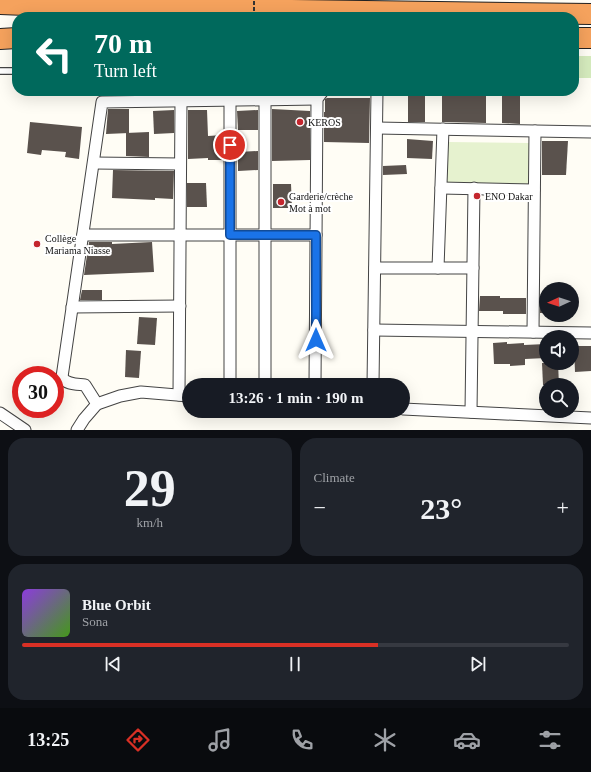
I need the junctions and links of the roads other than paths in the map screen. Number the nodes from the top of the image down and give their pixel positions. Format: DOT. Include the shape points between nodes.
graph roads {
  1 [pos="153,0"];
  2 [pos="482,0"];
  3 [pos="0,4"];
  4 [pos="299,5"];
  5 [pos="224,10"];
  6 [pos="591,11"];
  7 [pos="526,12"];
  8 [pos="579,14"];
  9 [pos="591,14"];
  10 [pos="0,30"];
  11 [pos="12,31"];
  12 [pos="12,38"];
  13 [pos="579,38"];
  14 [pos="591,38"];
  15 [pos="0,39"];
  16 [pos="0,71"];
  17 [pos="12,71"];
  18 [pos="309,96"];
  19 [pos="320,96"];
  20 [pos="377,96"];
  21 [pos="230,100"];
  22 [pos="266,100"];
  23 [pos="181,101"];
  24 [pos="377,128"];
  25 [pos="442,129"];
  26 [pos="535,131"];
  27 [pos="591,132"];
  28 [pos="94,163"];
  29 [pos="180,164"];
  30 [pos="441,188"];
  31 [pos="474,188"];
  32 [pos="534,190"];
  33 [pos="83,235"];
  34 [pos="180,235"];
  35 [pos="230,235"];
  36 [pos="265,235"];
  37 [pos="316,235"];
  38 [pos="375,268"];
  39 [pos="438,268"];
  40 [pos="473,268"];
  41 [pos="180,306"];
  42 [pos="72,307"];
  43 [pos="374,330"];
  44 [pos="472,331"];
  45 [pos="533,332"];
  46 [pos="591,333"];
  47 [pos="183,378"];
  48 [pos="230,378"];
  49 [pos="264,378"];
  50 [pos="315,378"];
  51 [pos="373,378"];
  52 [pos="182,396"];
  53 [pos="97,404"];
  54 [pos="410,409"];
  55 [pos="471,412"];
  56 [pos="0,413"];
  57 [pos="591,418"];
  58 [pos="25,430"];
  59 [pos="77,430"];
  1 -- 5 [label="highway"];
  2 -- 6 [label="highway" via="563,6"];
  3 -- 5 [label="highway"];
  4 -- 5 [label="highway"];
  4 -- 7 [label="highway"];
  8 -- 9 [label="highway"];
  10 -- 11 [label="highway"];
  12 -- 15 [label="highway"];
  13 -- 14 [label="highway"];
  16 -- 17 [label="lane"];
  18 -- 22 [label="street"];
  19 -- 37 [label="street"];
  20 -- 24 [label="street"];
  21 -- 22 [label="street"];
  21 -- 23 [label="street"];
  21 -- 35 [label="street"];
  22 -- 36 [label="street"];
  23 -- 28 [label="street" via="102,102"];
  23 -- 29 [label="street"];
  24 -- 25 [label="street"];
  24 -- 38 [label="street"];
  25 -- 26 [label="street"];
  25 -- 30 [label="street"];
  26 -- 27 [label="street"];
  26 -- 32 [label="street"];
  28 -- 29 [label="street"];
  28 -- 33 [label="street"];
  29 -- 34 [label="street"];
  30 -- 31 [label="street"];
  30 -- 39 [label="street"];
  31 -- 32 [label="street"];
  31 -- 40 [label="street"];
  32 -- 45 [label="street"];
  33 -- 34 [label="street"];
  33 -- 42 [label="street"];
  34 -- 35 [label="street"];
  34 -- 41 [label="street"];
  35 -- 36 [label="street"];
  35 -- 48 [label="street"];
  36 -- 37 [label="street"];
  36 -- 49 [label="street"];
  37 -- 50 [label="street"];
  38 -- 39 [label="street"];
  38 -- 43 [label="street"];
  39 -- 40 [label="street"];
  40 -- 44 [label="street"];
  41 -- 42 [label="street"];
  41 -- 47 [label="street"];
  42 -- 53 [label="street" via="62,377 64,381 85,385"];
  43 -- 44 [label="street"];
  43 -- 51 [label="street"];
  44 -- 45 [label="street"];
  44 -- 55 [label="street"];
  45 -- 46 [label="street"];
  52 -- 53 [label="street" via="140,392"];
  53 -- 59 [label="street"];
  54 -- 55 [label="street"];
  55 -- 57 [label="street"];
  56 -- 58 [label="street"];
}
